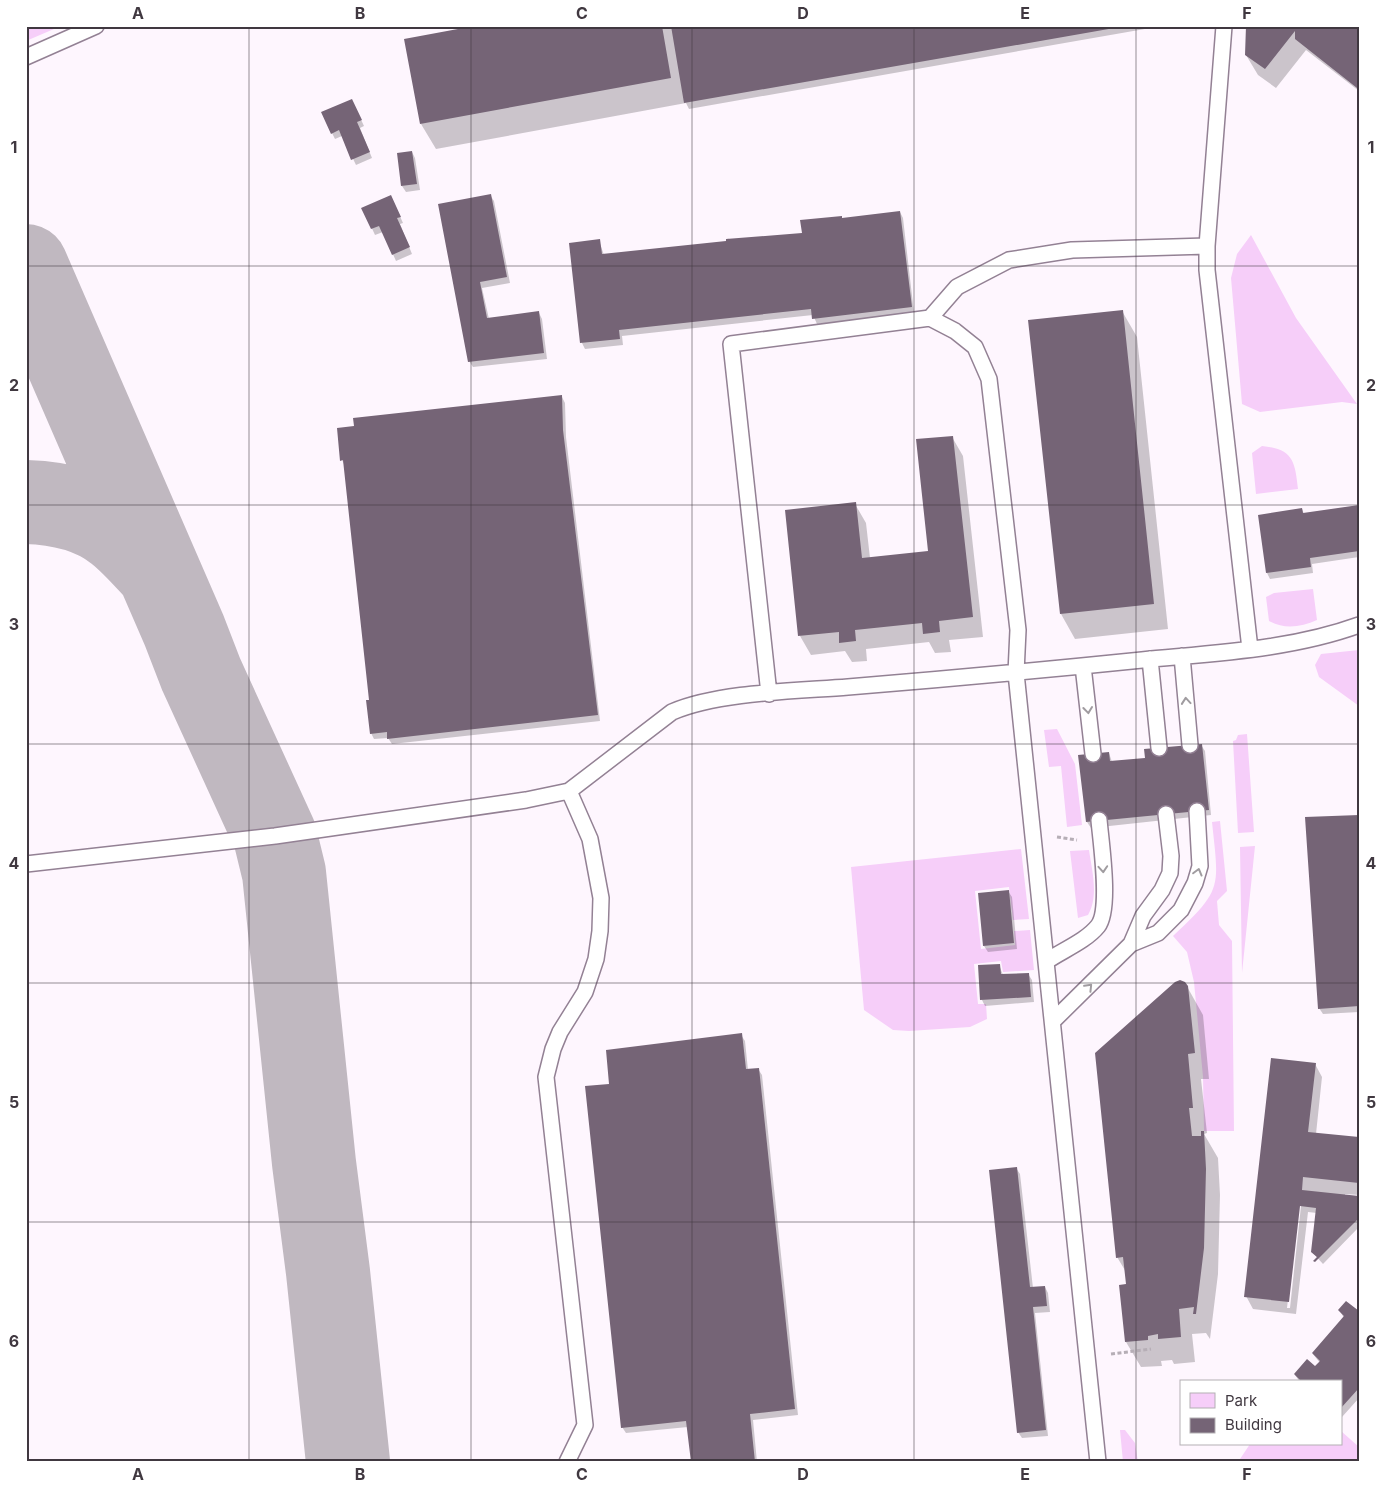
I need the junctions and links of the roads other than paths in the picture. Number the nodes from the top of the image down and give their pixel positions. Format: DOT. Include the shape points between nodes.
graph roads {
  1 [pos="96,26"];
  2 [pos="1224,26"];
  3 [pos="26,57"];
  4 [pos="1207,246"];
  5 [pos="930,318"];
  6 [pos="1359,625"];
  7 [pos="1250,649"];
  8 [pos="1182,656"];
  9 [pos="1150,659"];
  10 [pos="1083,666"];
  11 [pos="1016,673"];
  12 [pos="769,694"];
  13 [pos="1190,745"];
  14 [pos="1159,748"];
  15 [pos="1093,754"];
  16 [pos="569,791"];
  17 [pos="1197,811"];
  18 [pos="1166,814"];
  19 [pos="1099,820"];
  20 [pos="26,864"];
  21 [pos="1131,944"];
  22 [pos="1047,961"];
  23 [pos="1054,1020"];
  24 [pos="567,1462"];
  25 [pos="1098,1462"];
  1 -- 3 [label="lane"];
  2 -- 4 [label="lane"];
  4 -- 5 [label="lane" via="1072,250 1009,260 957,287"];
  4 -- 7 [label="lane" via="1208,280"];
  5 -- 11 [label="lane" via="955,331 975,347 989,378 1018,630"];
  5 -- 12 [label="lane" via="731,344"];
  6 -- 7 [label="lane" via="1332,635"];
  7 -- 8 [label="lane"];
  8 -- 9 [label="lane"];
  13 -- 8 [label="lane, one-way"];
  9 -- 10 [label="lane"];
  9 -- 14 [label="lane"];
  10 -- 11 [label="lane"];
  10 -- 15 [label="lane, one-way"];
  11 -- 12 [label="lane"];
  11 -- 22 [label="lane"];
  12 -- 16 [label="lane" via="691,704 672,712"];
  16 -- 20 [label="lane" via="275,836"];
  16 -- 24 [label="lane" via="590,839 601,898 596,959 585,992 553,1048 546,1077 585,1425"];
  21 -- 17 [label="lane, one-way" via="1158,932 1181,910 1195,883 1200,866"];
  18 -- 21 [label="lane" via="1170,873 1143,916"];
  19 -- 22 [label="lane, one-way" via="1105,895 1099,924"];
  23 -- 21 [label="lane, one-way"];
  22 -- 23 [label="lane"];
  23 -- 25 [label="lane"];
}
